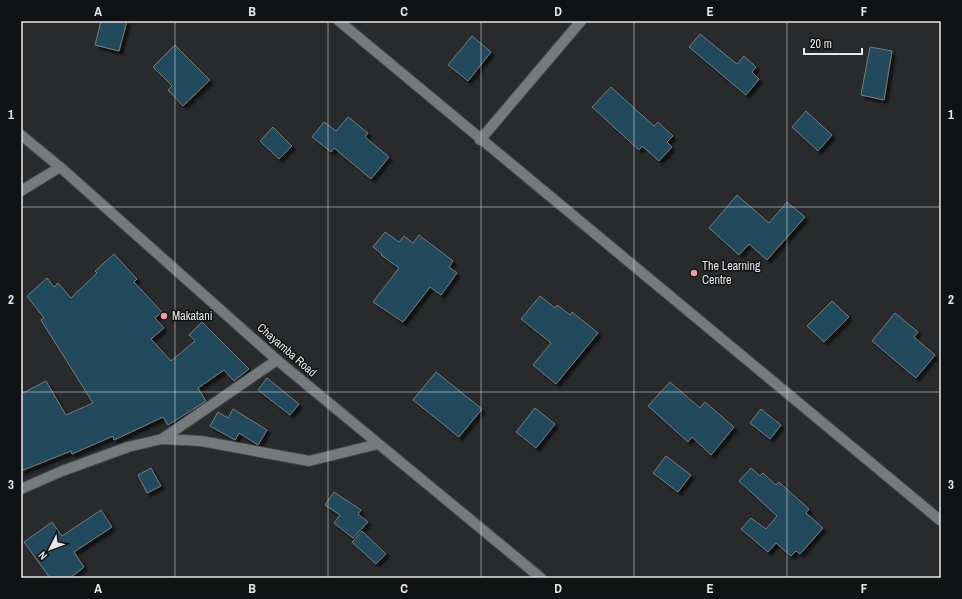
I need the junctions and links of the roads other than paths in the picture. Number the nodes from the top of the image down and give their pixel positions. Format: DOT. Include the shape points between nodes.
graph roads {
  1 [pos="339,21"];
  2 [pos="581,21"];
  3 [pos="21,135"];
  4 [pos="480,140"];
  5 [pos="60,167"];
  6 [pos="21,191"];
  7 [pos="277,360"];
  8 [pos="162,439"];
  9 [pos="378,444"];
  10 [pos="21,489"];
  11 [pos="941,521"];
  12 [pos="541,578"];
  1 -- 4 [label="street"];
  2 -- 4 [label="street"];
  3 -- 5 [label="street, Chayamba Road"];
  4 -- 11 [label="street"];
  5 -- 6 [label="street"];
  5 -- 7 [label="street, Chayamba Road"];
  7 -- 8 [label="street"];
  7 -- 9 [label="street, Chayamba Road"];
  8 -- 9 [label="street" via="201,441 309,461"];
  8 -- 10 [label="street" via="121,449"];
  9 -- 12 [label="street, Chayamba Road"];
}
